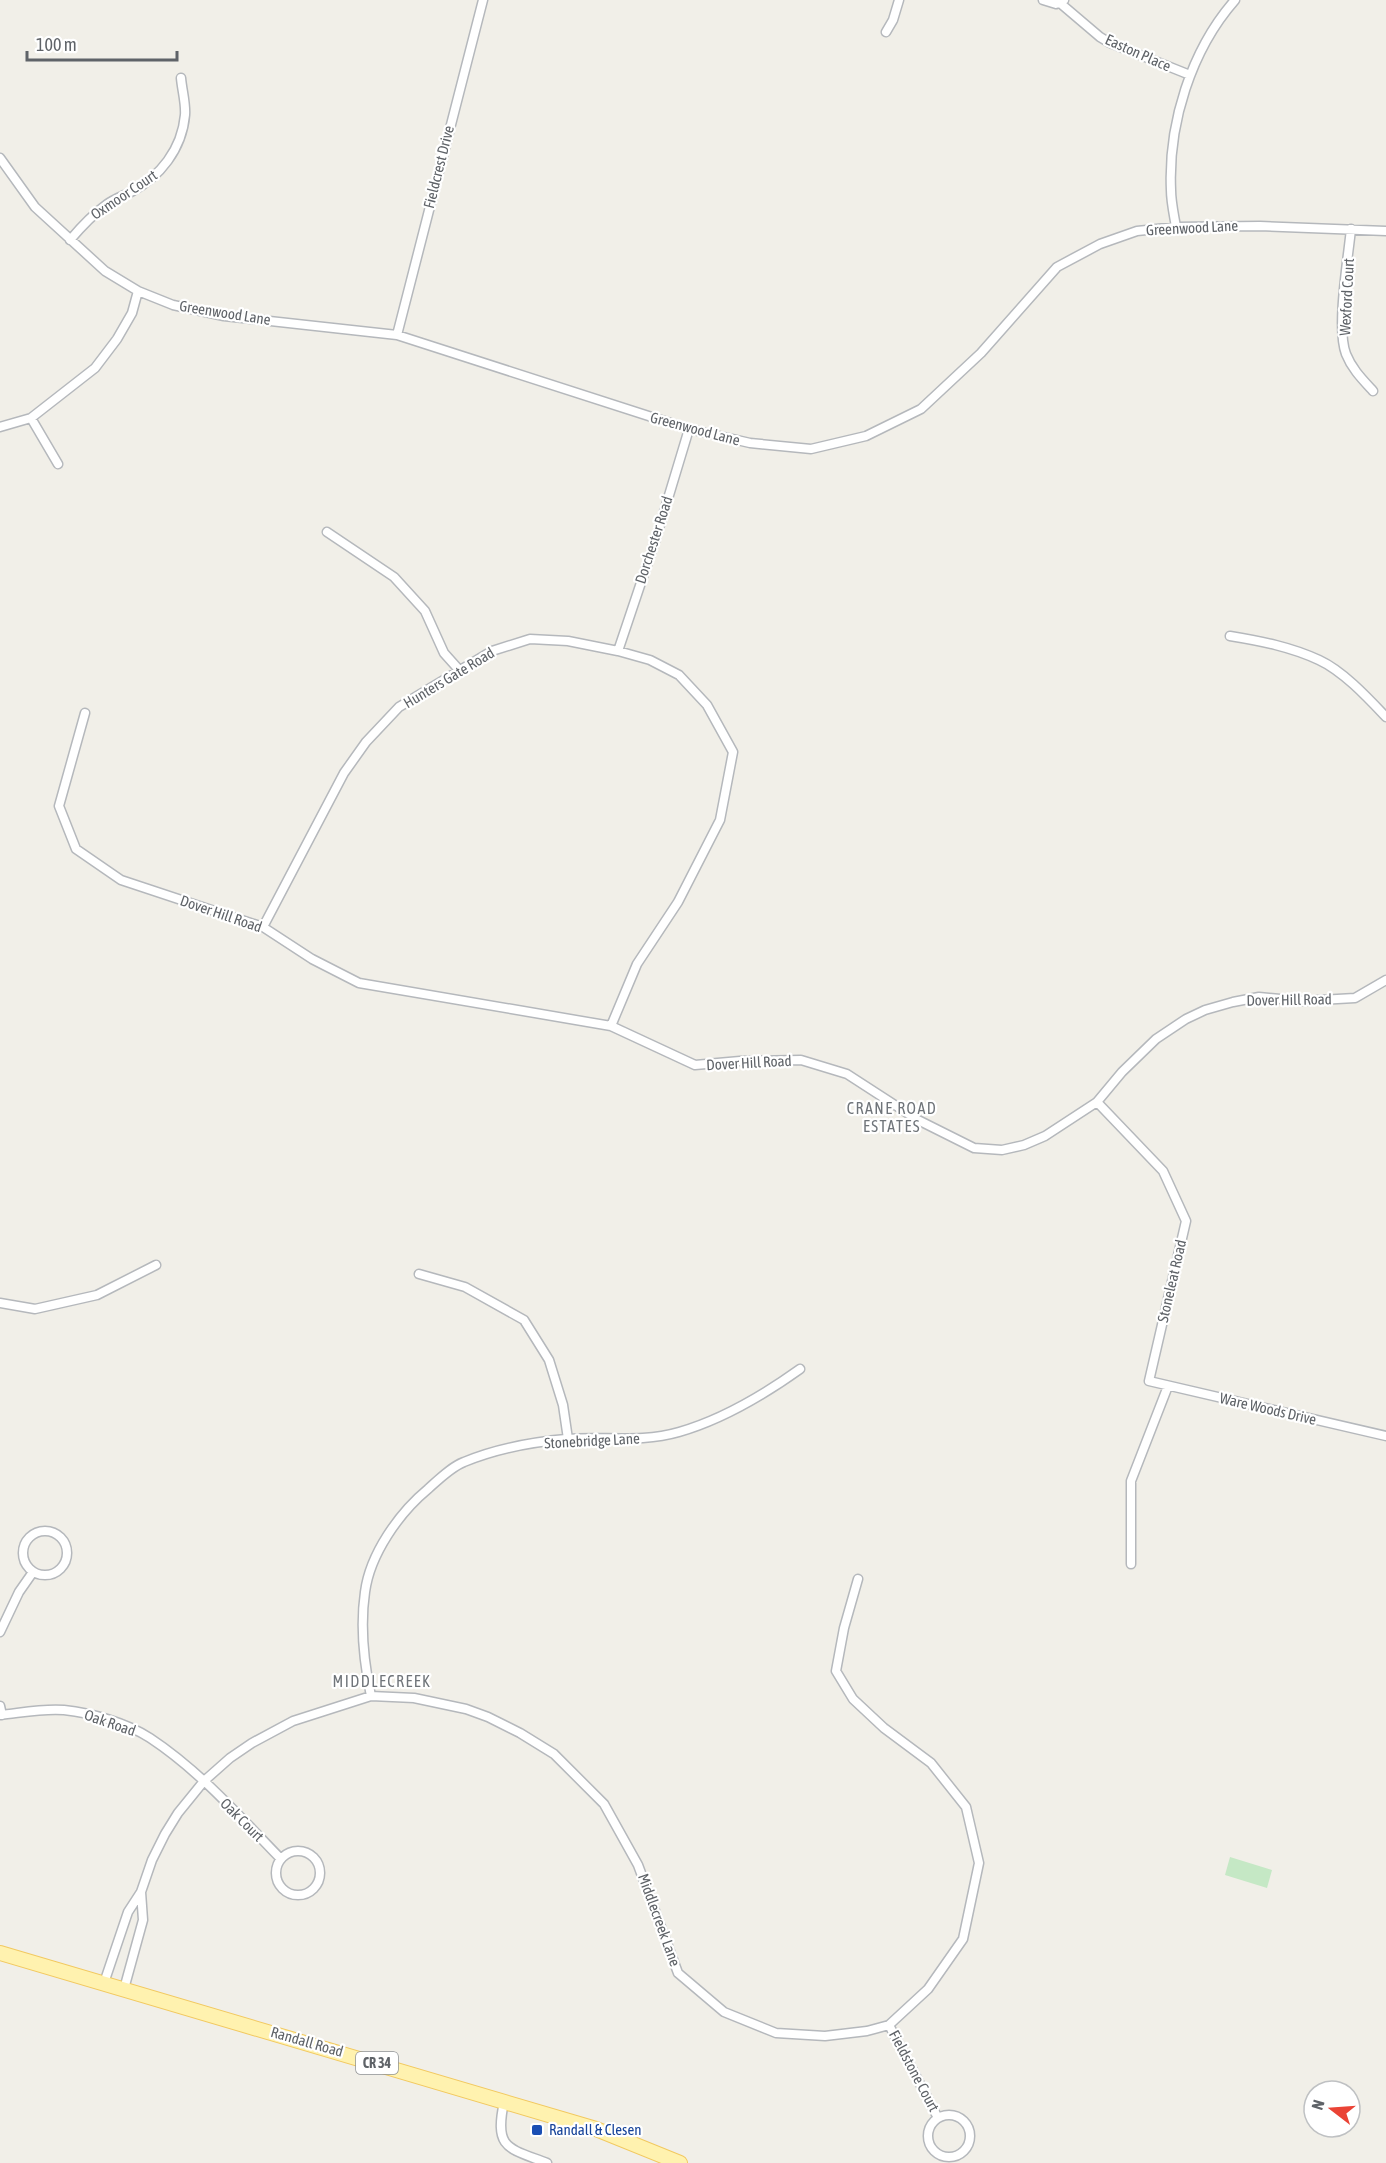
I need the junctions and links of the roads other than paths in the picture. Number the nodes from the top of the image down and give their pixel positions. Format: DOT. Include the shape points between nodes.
graph roads {
  1 [pos="483,0"];
  2 [pos="899,0"];
  3 [pos="1043,0"];
  4 [pos="1235,0"];
  5 [pos="1062,1"];
  6 [pos="886,32"];
  7 [pos="1190,75"];
  8 [pos="181,78"];
  9 [pos="0,158"];
  10 [pos="1176,227"];
  11 [pos="1351,229"];
  12 [pos="1386,231"];
  13 [pos="70,240"];
  14 [pos="138,291"];
  15 [pos="397,335"];
  16 [pos="1373,391"];
  17 [pos="31,418"];
  18 [pos="0,427"];
  19 [pos="689,429"];
  20 [pos="57,464"];
  21 [pos="327,532"];
  22 [pos="1230,636"];
  23 [pos="618,651"];
  24 [pos="461,672"];
  25 [pos="85,713"];
  26 [pos="1386,717"];
  27 [pos="263,927"];
  28 [pos="1386,980"];
  29 [pos="612,1026"];
  30 [pos="1097,1102"];
  31 [pos="156,1265"];
  32 [pos="419,1274"];
  33 [pos="0,1303"];
  34 [pos="800,1369"];
  35 [pos="1150,1382"];
  36 [pos="1168,1386"];
  37 [pos="1386,1436"];
  38 [pos="568,1439"];
  39 [pos="1131,1564"];
  40 [pos="33,1572"];
  41 [pos="858,1579"];
  42 [pos="0,1632"];
  43 [pos="371,1696"];
  44 [pos="1,1712"];
  45 [pos="204,1781"];
  46 [pos="281,1859"];
  47 [pos="141,1892"];
  48 [pos="0,1953"];
  49 [pos="104,1983"];
  50 [pos="124,1989"];
  51 [pos="889,2025"];
  52 [pos="504,2102"];
  53 [pos="938,2118"];
  54 [pos="547,2163"];
  55 [pos="680,2163"];
  1 -- 15 [label="street, Fieldcrest Drive"];
  2 -- 6 [label="street"];
  3 -- 5 [label="street, Easton Place" via="1051,4"];
  4 -- 7 [label="street"];
  5 -- 7 [label="street, Easton Place" via="1110,43"];
  7 -- 10 [label="street" via="1174,141 1171,191"];
  8 -- 13 [label="street, Oxmoor Court" via="185,115 168,162 154,177 89,218"];
  9 -- 13 [label="street, Greenwood Lane" via="35,207"];
  10 -- 11 [label="street, Greenwood Lane"];
  10 -- 19 [label="street, Greenwood Lane" via="1137,231 1100,244 1057,267 981,353 921,409 866,436 811,449 750,443"];
  11 -- 12 [label="street, Greenwood Lane"];
  11 -- 16 [label="street, Wexford Court" via="1342,320 1345,352 1356,374"];
  13 -- 14 [label="street, Greenwood Lane" via="105,271"];
  14 -- 15 [label="street, Greenwood Lane" via="173,305 224,316"];
  14 -- 17 [label="street" via="132,313 95,368"];
  15 -- 19 [label="street, Greenwood Lane"];
  17 -- 18 [label="street"];
  17 -- 20 [label="street"];
  19 -- 23 [label="street, Dorchester Road"];
  21 -- 24 [label="street" via="394,577 425,611 444,652"];
  22 -- 26 [label="street" via="1271,643 1321,661 1361,690"];
  23 -- 24 [label="street, Hunters Gate Road" via="568,641 530,639 492,651"];
  23 -- 29 [label="street, Hunters Gate Road" via="650,660 679,675 708,705 733,752 720,820 678,902 637,964"];
  24 -- 27 [label="street, Hunters Gate Road" via="399,707 366,742 344,773"];
  25 -- 27 [label="street, Dover Hill Road" via="59,806 76,849 121,880"];
  27 -- 29 [label="street, Dover Hill Road" via="359,983"];
  28 -- 30 [label="street, Dover Hill Road" via="1355,998 1259,997 1205,1010 1156,1039"];
  29 -- 30 [label="street, Dover Hill Road" via="695,1065 801,1060 847,1074 918,1120 974,1148 1002,1150 1024,1145 1046,1136"];
  30 -- 35 [label="street, Stoneleat Road" via="1163,1172 1186,1221"];
  31 -- 33 [label="street" via="97,1295 35,1309"];
  32 -- 38 [label="street" via="465,1287 524,1320 549,1360 563,1405"];
  34 -- 38 [label="street, Stonebridge Lane" via="761,1396 680,1432 639,1440"];
  35 -- 36 [label="street, Ware Woods Drive"];
  36 -- 37 [label="street, Ware Woods Drive"];
  36 -- 39 [label="street" via="1131,1481"];
  38 -- 43 [label="street, Stonebridge Lane" via="528,1444 462,1462 412,1502 372,1566 365,1591 364,1667"];
  40 -- 40 [label="street" via="48,1575 62,1569 68,1555 59,1535 44,1530 30,1536 23,1557"];
  40 -- 42 [label="street"];
  41 -- 51 [label="street, Middlecreek Lane" via="836,1671 853,1699 884,1728 932,1763 966,1806 979,1863 963,1939 928,1989"];
  43 -- 45 [label="street, Middlecreek Lane" via="273,1731 230,1758"];
  43 -- 51 [label="street, Middlecreek Lane" via="414,1698 466,1709 554,1754 604,1804 638,1865 678,1973 724,2012 776,2033 825,2036"];
  44 -- 45 [label="street, Oak Road" via="62,1710 101,1718 149,1737"];
  45 -- 46 [label="street, Oak Court"];
  45 -- 47 [label="street, Middlecreek Lane" via="165,1834"];
  46 -- 46 [label="street" via="277,1879 285,1891 299,1895 317,1885 320,1870 308,1853 294,1851"];
  47 -- 49 [label="street, Middlecreek Lane" via="128,1912"];
  47 -- 50 [label="street, Middlecreek Lane" via="144,1920"];
  48 -- 49 [label="main road, Randall Road / CR 34"];
  49 -- 50 [label="main road, Randall Road / CR 34"];
  50 -- 52 [label="main road, Randall Road / CR 34"];
  51 -- 53 [label="street, Fieldstone Court"];
  52 -- 54 [label="street" via="500,2122 503,2140 511,2149"];
  52 -- 55 [label="main road, Randall Road / CR 34" via="596,2129"];
  53 -- 53 [label="street, Fieldstone Court" via="951,2115 967,2125 969,2144 960,2155 945,2157 929,2143 929,2129"];
}
